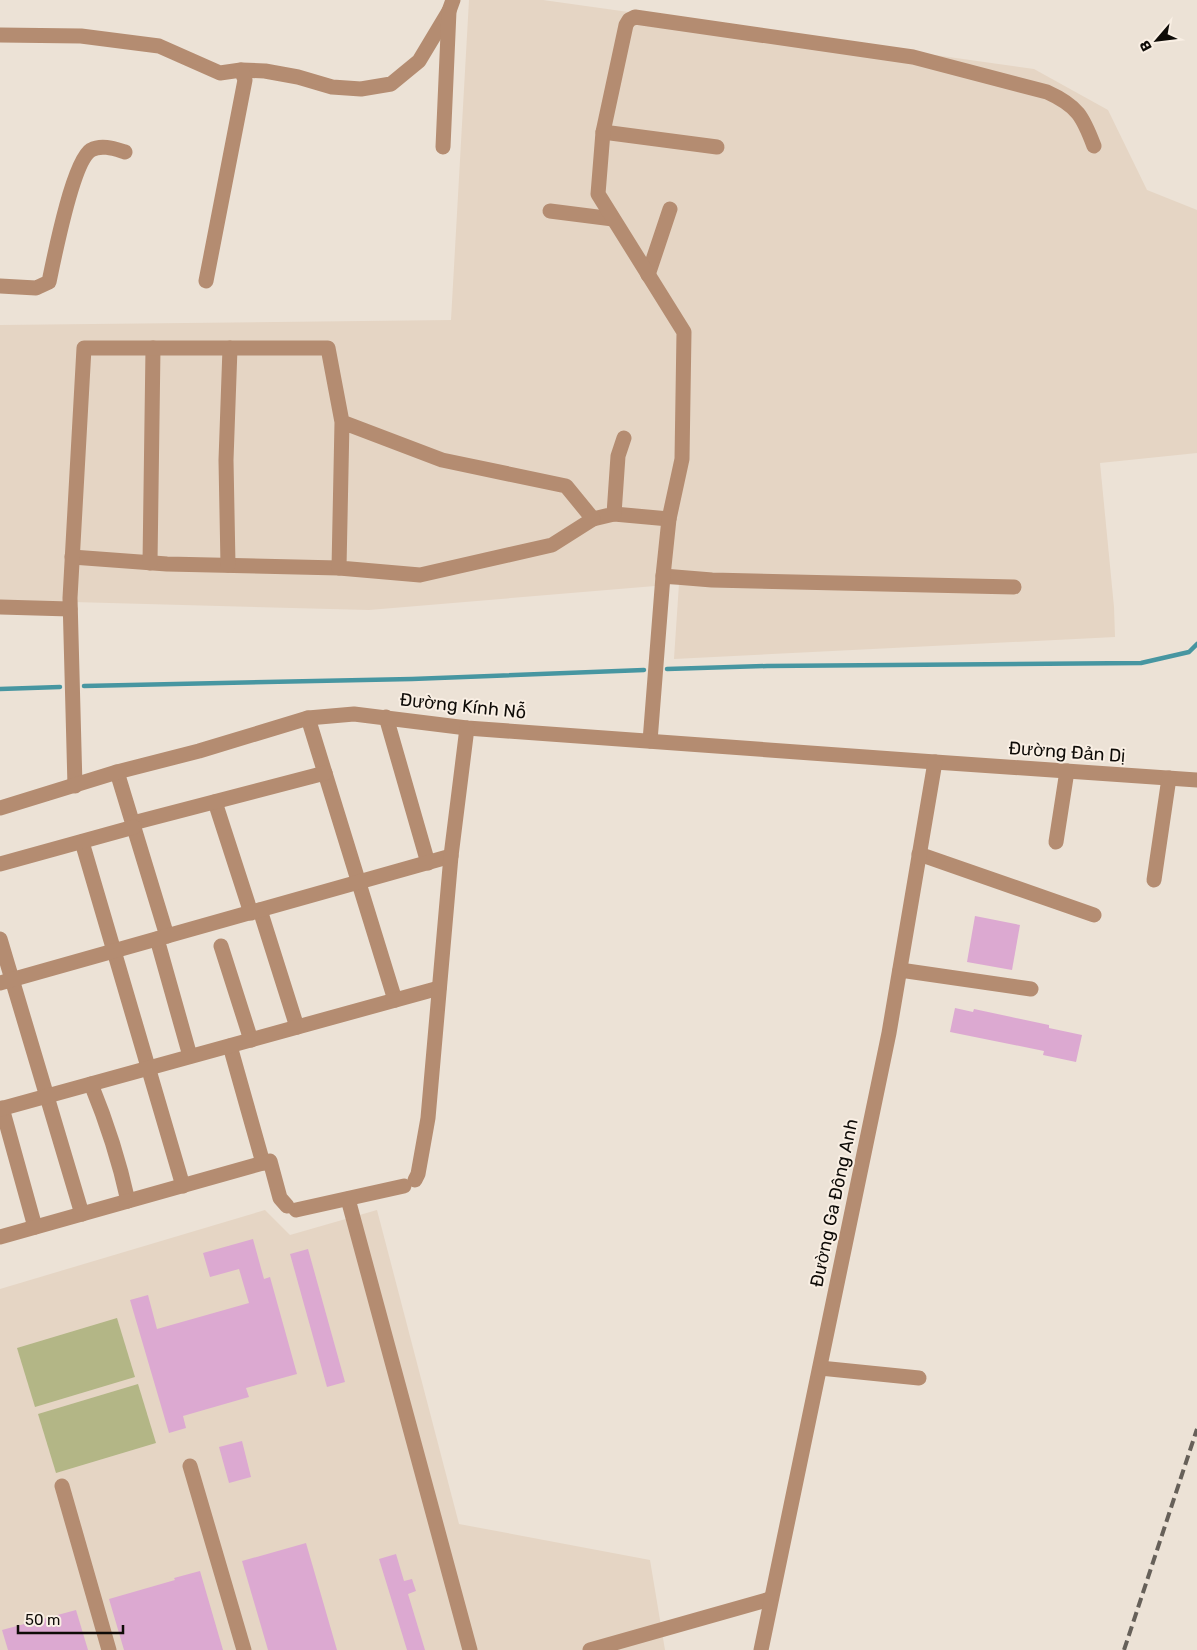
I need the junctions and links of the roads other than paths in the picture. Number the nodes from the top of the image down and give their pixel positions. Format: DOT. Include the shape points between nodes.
graph roads {
  1 [pos="451,6"];
  2 [pos="0,35"];
  3 [pos="242,70"];
  4 [pos="603,132"];
  5 [pos="1094,146"];
  6 [pos="443,147"];
  7 [pos="717,147"];
  8 [pos="125,152"];
  9 [pos="670,209"];
  10 [pos="550,211"];
  11 [pos="613,219"];
  12 [pos="648,275"];
  13 [pos="206,280"];
  14 [pos="0,286"];
  15 [pos="153,348"];
  16 [pos="230,348"];
  17 [pos="342,422"];
  18 [pos="624,438"];
  19 [pos="614,514"];
  20 [pos="593,519"];
  21 [pos="669,519"];
  22 [pos="72,557"];
  23 [pos="150,562"];
  24 [pos="228,565"];
  25 [pos="340,568"];
  26 [pos="662,576"];
  27 [pos="1014,587"];
  28 [pos="0,607"];
  29 [pos="70,609"];
  30 [pos="386,717"];
  31 [pos="308,718"];
  32 [pos="467,728"];
  33 [pos="650,741"];
  34 [pos="935,762"];
  35 [pos="1067,771"];
  36 [pos="117,772"];
  37 [pos="325,773"];
  38 [pos="1169,778"];
  39 [pos="1197,780"];
  40 [pos="75,786"];
  41 [pos="215,802"];
  42 [pos="0,808"];
  43 [pos="134,825"];
  44 [pos="82,842"];
  45 [pos="1056,842"];
  46 [pos="919,854"];
  47 [pos="451,856"];
  48 [pos="428,863"];
  49 [pos="0,864"];
  50 [pos="1154,880"];
  51 [pos="359,882"];
  52 [pos="255,911"];
  53 [pos="1094,915"];
  54 [pos="162,937"];
  55 [pos="0,939"];
  56 [pos="221,946"];
  57 [pos="114,951"];
  58 [pos="900,970"];
  59 [pos="6,981"];
  60 [pos="439,988"];
  61 [pos="1032,989"];
  62 [pos="395,1000"];
  63 [pos="297,1027"];
  64 [pos="252,1040"];
  65 [pos="230,1046"];
  66 [pos="190,1056"];
  67 [pos="148,1068"];
  68 [pos="91,1084"];
  69 [pos="47,1096"];
  70 [pos="1,1108"];
  71 [pos="263,1163"];
  72 [pos="183,1186"];
  73 [pos="348,1199"];
  74 [pos="128,1201"];
  75 [pos="82,1214"];
  76 [pos="35,1227"];
  77 [pos="0,1236"];
  78 [pos="820,1368"];
  79 [pos="919,1378"];
  80 [pos="190,1466"];
  81 [pos="62,1486"];
  82 [pos="770,1599"];
  83 [pos="108,1650"];
  84 [pos="244,1650"];
  85 [pos="470,1650"];
  86 [pos="590,1650"];
  87 [pos="761,1650"];
  1 -- 3 [label="street" via="419,61 391,84 361,89 332,87 298,77"];
  1 -- 6 [label="street"];
  2 -- 3 [label="street" via="81,36 159,46 220,72"];
  3 -- 13 [label="street" via="245,80"];
  4 -- 5 [label="street" via="626,25 635,17 913,57 1047,92 1075,109 1084,121"];
  4 -- 7 [label="street"];
  4 -- 11 [label="street" via="598,194"];
  8 -- 14 [label="street" via="107,147 92,150 82,161 63,219 49,282 36,288"];
  9 -- 12 [label="street"];
  10 -- 11 [label="street"];
  11 -- 12 [label="street"];
  12 -- 21 [label="street" via="684,332 682,459"];
  15 -- 16 [label="street"];
  15 -- 22 [label="street" via="84,348"];
  15 -- 23 [label="street"];
  16 -- 17 [label="street" via="328,348"];
  16 -- 24 [label="street" via="226,460"];
  17 -- 20 [label="street" via="442,460 566,486"];
  17 -- 25 [label="street"];
  18 -- 19 [label="street" via="618,456"];
  19 -- 20 [label="street"];
  19 -- 21 [label="street"];
  20 -- 25 [label="street" via="552,545 420,575"];
  21 -- 26 [label="street"];
  22 -- 23 [label="street"];
  22 -- 29 [label="street"];
  23 -- 24 [label="street"];
  24 -- 25 [label="street"];
  26 -- 27 [label="street"];
  26 -- 33 [label="street"];
  28 -- 29 [label="street"];
  29 -- 40 [label="street"];
  30 -- 31 [label="street, Đường Kính Nỗ" via="354,714"];
  30 -- 32 [label="street, Đường Kính Nỗ"];
  30 -- 48 [label="street"];
  31 -- 36 [label="street, Đường Kính Nỗ"];
  31 -- 37 [label="street"];
  32 -- 33 [label="street, Đường Kính Nỗ"];
  32 -- 47 [label="street"];
  33 -- 34 [label="street, Đường Kính Nỗ"];
  34 -- 35 [label="street, Đường Đản Dị"];
  34 -- 46 [label="street, Đường Ga Đông Anh"];
  35 -- 38 [label="street, Đường Đản Dị"];
  35 -- 45 [label="street"];
  36 -- 40 [label="street, Đường Kính Nỗ"];
  36 -- 43 [label="street"];
  37 -- 41 [label="street"];
  37 -- 51 [label="street"];
  38 -- 39 [label="street, Đường Đản Dị"];
  38 -- 50 [label="street"];
  40 -- 42 [label="street, Đường Kính Nỗ"];
  41 -- 43 [label="street"];
  41 -- 52 [label="street"];
  43 -- 44 [label="street"];
  43 -- 54 [label="street"];
  44 -- 49 [label="street"];
  44 -- 57 [label="street"];
  46 -- 53 [label="street"];
  46 -- 58 [label="street, Đường Ga Đông Anh"];
  47 -- 48 [label="street"];
  47 -- 60 [label="street"];
  48 -- 51 [label="street"];
  51 -- 52 [label="street"];
  51 -- 62 [label="street"];
  52 -- 54 [label="street"];
  52 -- 63 [label="street"];
  54 -- 57 [label="street"];
  54 -- 66 [label="street"];
  55 -- 59 [label="street"];
  56 -- 64 [label="street"];
  57 -- 59 [label="street"];
  57 -- 67 [label="street"];
  58 -- 61 [label="street"];
  58 -- 78 [label="street, Đường Ga Đông Anh"];
  59 -- 69 [label="street"];
  60 -- 62 [label="street"];
  60 -- 73 [label="street" via="428,1118 418,1174 409,1183"];
  62 -- 63 [label="street"];
  63 -- 64 [label="street"];
  64 -- 65 [label="street"];
  65 -- 66 [label="street"];
  65 -- 71 [label="street"];
  66 -- 67 [label="street"];
  67 -- 68 [label="street"];
  67 -- 72 [label="street"];
  68 -- 69 [label="street"];
  68 -- 74 [label="street" via="108,1124"];
  69 -- 70 [label="street"];
  69 -- 75 [label="street"];
  70 -- 76 [label="street"];
  71 -- 72 [label="street"];
  71 -- 73 [label="street" via="270,1161 280,1198 291,1208"];
  72 -- 74 [label="street"];
  73 -- 85 [label="street"];
  74 -- 75 [label="street"];
  75 -- 76 [label="street"];
  76 -- 77 [label="street"];
  78 -- 79 [label="street"];
  78 -- 82 [label="street, Đường Ga Đông Anh"];
  80 -- 84 [label="street"];
  81 -- 83 [label="street"];
  82 -- 86 [label="street"];
  82 -- 87 [label="street, Đường Ga Đông Anh"];
}
